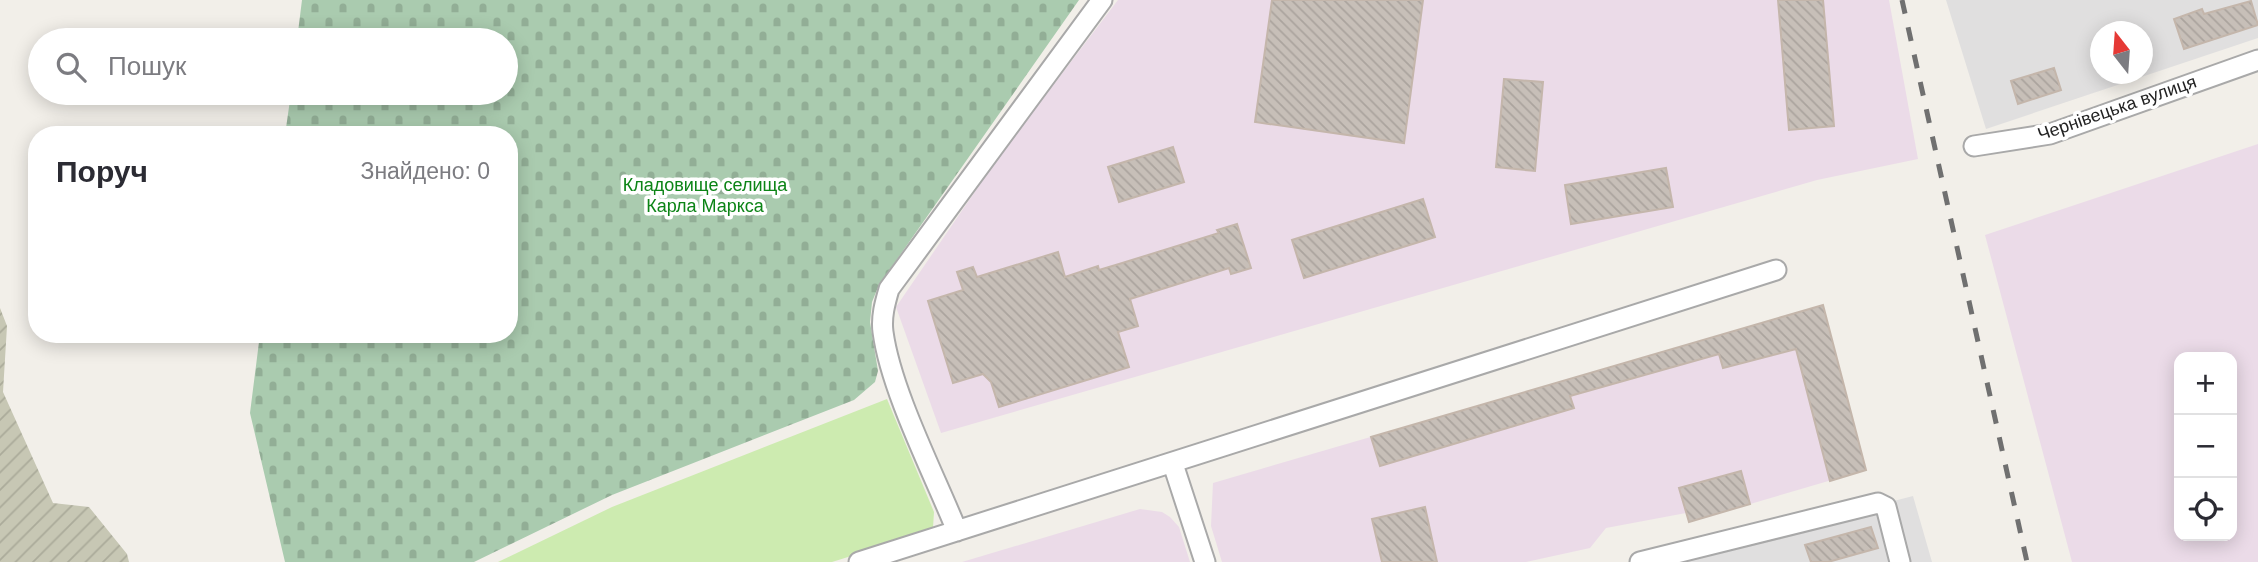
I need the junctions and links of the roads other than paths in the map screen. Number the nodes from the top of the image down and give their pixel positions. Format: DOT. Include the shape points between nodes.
graph roads {
  1 [pos="1102,0"];
  2 [pos="2258,61"];
  3 [pos="1974,146"];
  4 [pos="1776,270"];
  5 [pos="1173,464"];
  6 [pos="957,531"];
  7 [pos="859,562"];
  8 [pos="1205,562"];
  9 [pos="1640,562"];
  10 [pos="1900,562"];
  1 -- 6 [label="street" via="889,289 884,306 883,332 899,388"];
  2 -- 3 [label="street, Чернівецька вулиця" via="2050,134"];
  4 -- 5 [label="street"];
  5 -- 6 [label="street"];
  5 -- 8 [label="street"];
  6 -- 7 [label="street"];
  9 -- 10 [label="street" via="1878,503 1886,507"];
}
